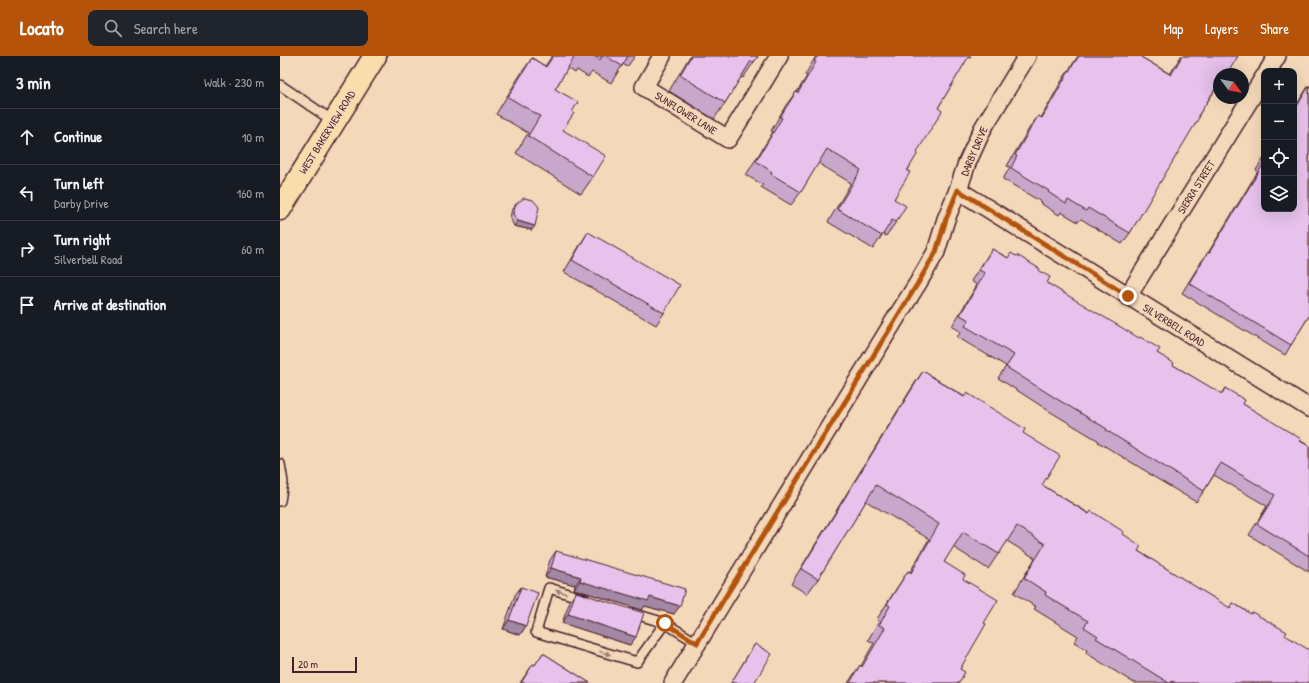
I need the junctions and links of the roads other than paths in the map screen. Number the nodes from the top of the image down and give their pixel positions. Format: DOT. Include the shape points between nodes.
graph roads {
  1 [pos="375,56"];
  2 [pos="662,56"];
  3 [pos="779,56"];
  4 [pos="1027,56"];
  5 [pos="1277,56"];
  6 [pos="1270,68"];
  7 [pos="1261,82"];
  8 [pos="280,85"];
  9 [pos="333,121"];
  10 [pos="958,190"];
  11 [pos="280,209"];
  12 [pos="1128,296"];
  13 [pos="1307,402"];
  14 [pos="280,464"];
  15 [pos="280,501"];
  16 [pos="593,601"];
  17 [pos="622,610"];
  18 [pos="665,623"];
  19 [pos="697,643"];
  20 [pos="673,683"];
  1 -- 9 [label="main road, WEST BAKERVIEW ROAD"];
  2 -- 3 [label="street, SUNFLOWER LANE" via="644,87 728,139"];
  4 -- 10 [label="street, DARBY DRIVE" via="983,128"];
  5 -- 6 [label="street"];
  7 -- 12 [label="street, SIERRA STREET"];
  8 -- 9 [label="lane"];
  9 -- 11 [label="main road, WEST BAKERVIEW ROAD"];
  10 -- 12 [label="street, SILVERBELL ROAD"];
  10 -- 19 [label="street, DARBY DRIVE" via="936,252"];
  12 -- 13 [label="street, SILVERBELL ROAD"];
  14 -- 15 [label="lane" via="283,482"];
  16 -- 18 [label="lane, one-way" via="549,588 536,632 637,662"];
  17 -- 18 [label="lane"];
  18 -- 19 [label="lane"];
  19 -- 20 [label="street, DARBY DRIVE"];
}
